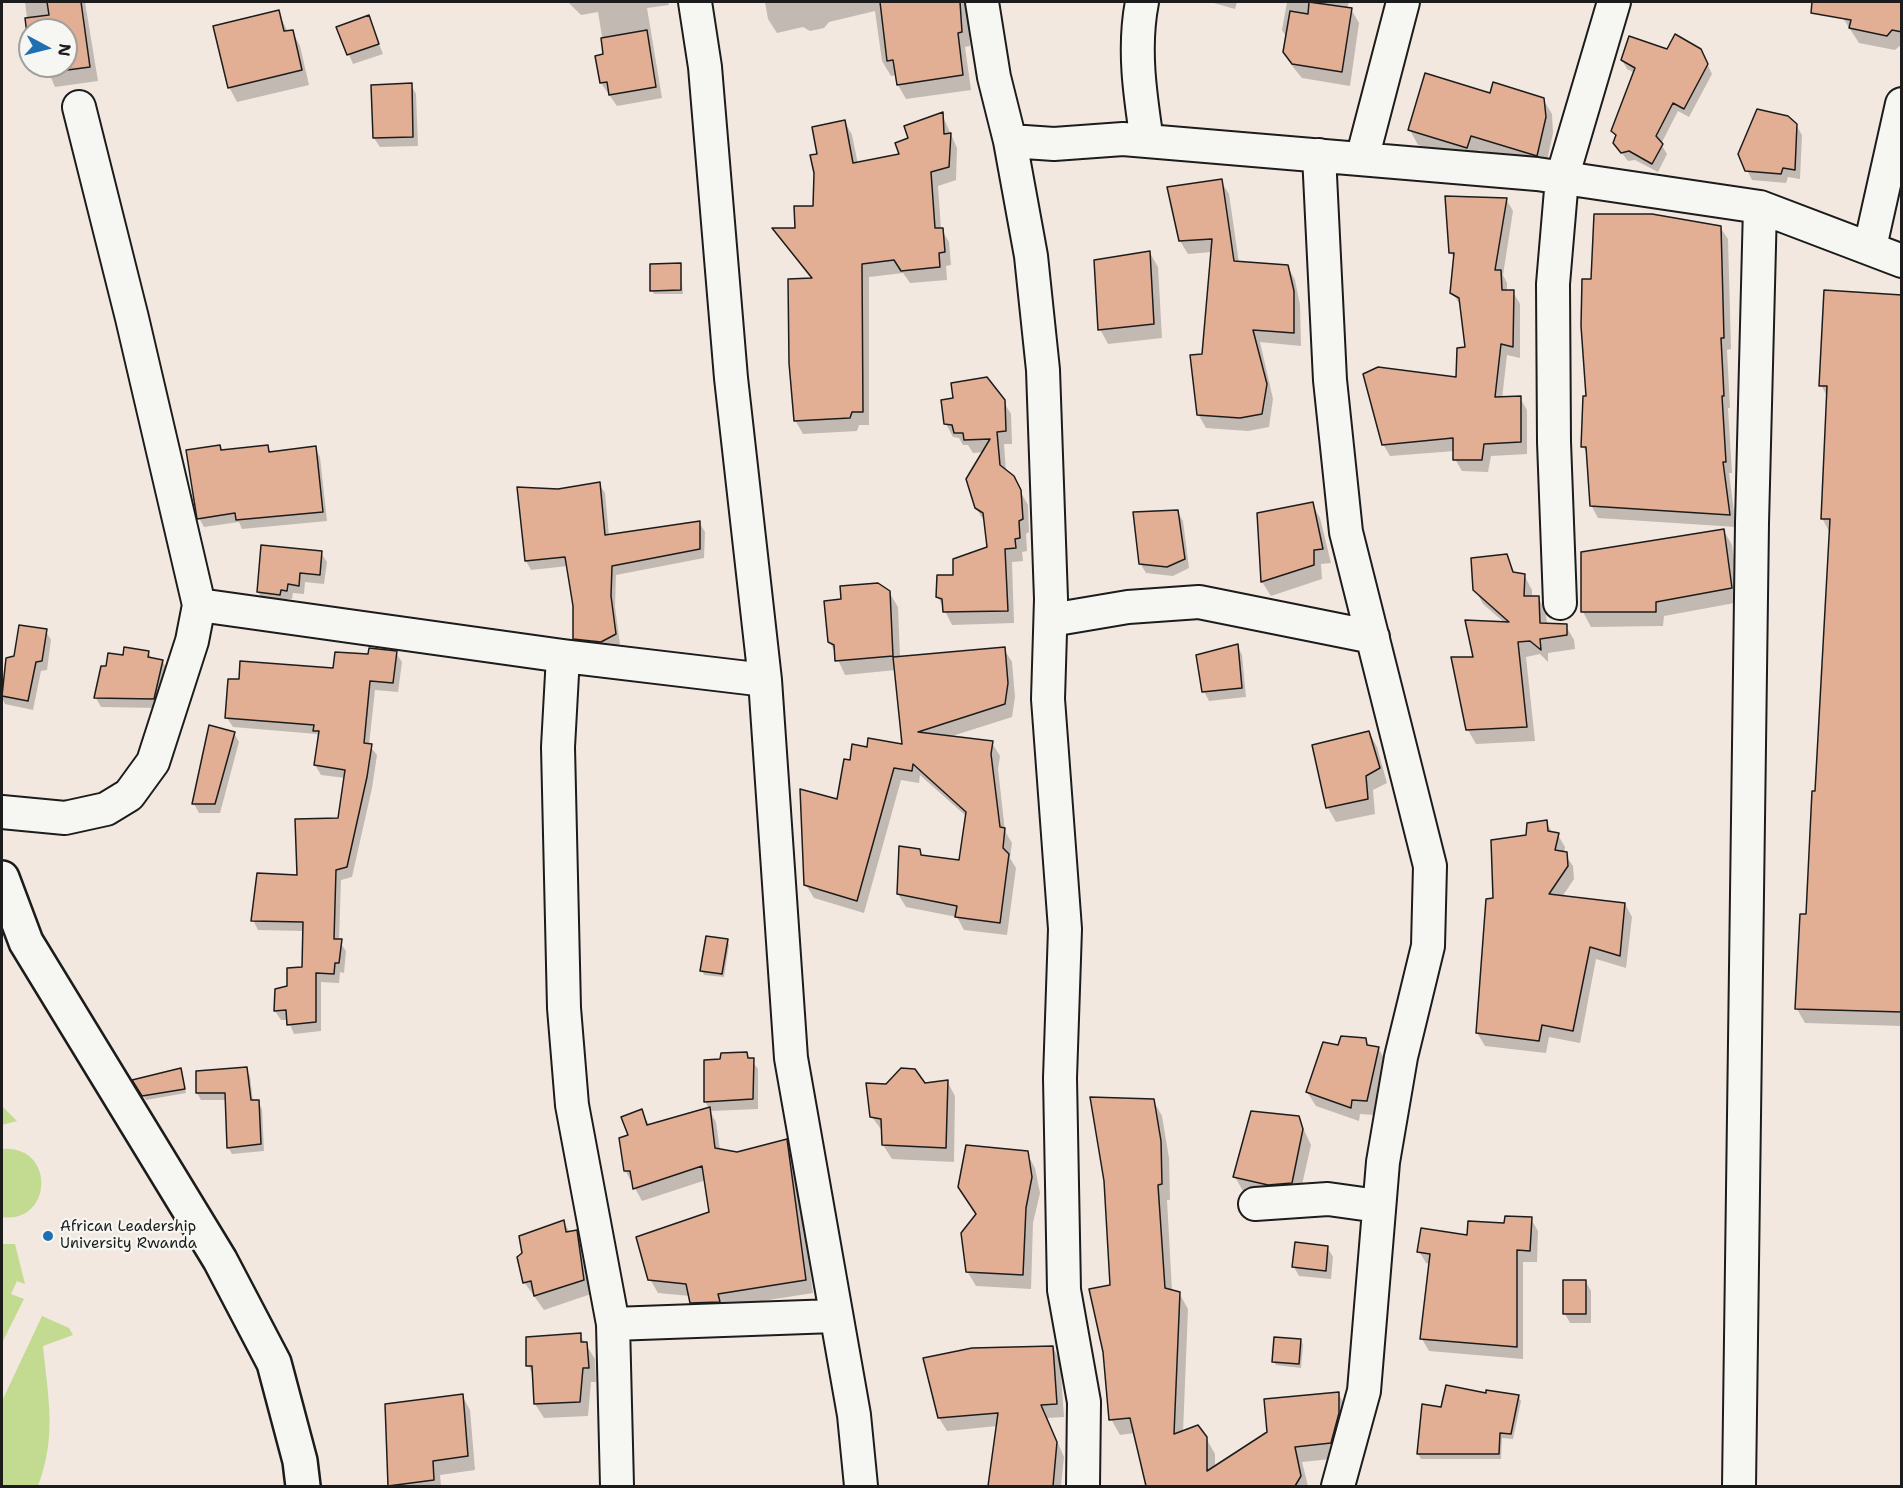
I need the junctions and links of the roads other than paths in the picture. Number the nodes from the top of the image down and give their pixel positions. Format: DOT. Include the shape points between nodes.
graph roads {
  1 [pos="695,2"];
  2 [pos="982,2"];
  3 [pos="1142,2"];
  4 [pos="1403,2"];
  5 [pos="1614,2"];
  6 [pos="1902,104"];
  7 [pos="79,107"];
  8 [pos="1010,141"];
  9 [pos="1147,141"];
  10 [pos="1319,155"];
  11 [pos="1362,159"];
  12 [pos="1562,178"];
  13 [pos="1760,207"];
  14 [pos="1869,246"];
  15 [pos="1902,261"];
  16 [pos="1560,603"];
  17 [pos="199,605"];
  18 [pos="1050,620"];
  19 [pos="1373,637"];
  20 [pos="562,656"];
  21 [pos="765,680"];
  22 [pos="2,812"];
  23 [pos="2,878"];
  24 [pos="1255,1204"];
  25 [pos="1378,1206"];
  26 [pos="834,1317"];
  27 [pos="613,1324"];
  28 [pos="303,1486"];
  29 [pos="617,1486"];
  30 [pos="861,1486"];
  31 [pos="1083,1486"];
  32 [pos="1338,1486"];
  33 [pos="1739,1486"];
  1 -- 21 [label="street" via="705,67 731,378"];
  2 -- 8 [label="street" via="994,77"];
  3 -- 9 [label="street" via="1137,28 1140,96"];
  4 -- 11 [label="street"];
  5 -- 12 [label="street"];
  6 -- 14 [label="street"];
  7 -- 17 [label="street"];
  8 -- 9 [label="street"];
  8 -- 18 [label="street" via="1031,256 1043,369"];
  9 -- 10 [label="street"];
  10 -- 11 [label="street"];
  10 -- 19 [label="street" via="1330,380 1345,521"];
  11 -- 12 [label="street"];
  12 -- 13 [label="street"];
  12 -- 16 [label="street" via="1553,284"];
  13 -- 14 [label="street"];
  13 -- 33 [label="street"];
  14 -- 15 [label="street"];
  17 -- 20 [label="street"];
  17 -- 22 [label="street" via="192,641 153,762 129,795 106,809 65,818"];
  18 -- 19 [label="street" via="1128,607 1199,602"];
  18 -- 31 [label="street" via="1048,699 1065,929 1060,1078 1064,1290 1084,1402"];
  19 -- 25 [label="street" via="1430,866 1428,946 1401,1057"];
  20 -- 21 [label="street"];
  20 -- 27 [label="street" via="558,747 564,1008 571,1094"];
  21 -- 26 [label="street" via="791,1058"];
  23 -- 28 [label="main road" via="26,942 220,1260 274,1363"];
  24 -- 25 [label="street" via="1328,1199"];
  25 -- 32 [label="street" via="1364,1391"];
  26 -- 27 [label="street"];
  26 -- 30 [label="street" via="854,1415"];
  27 -- 29 [label="street"];
}
